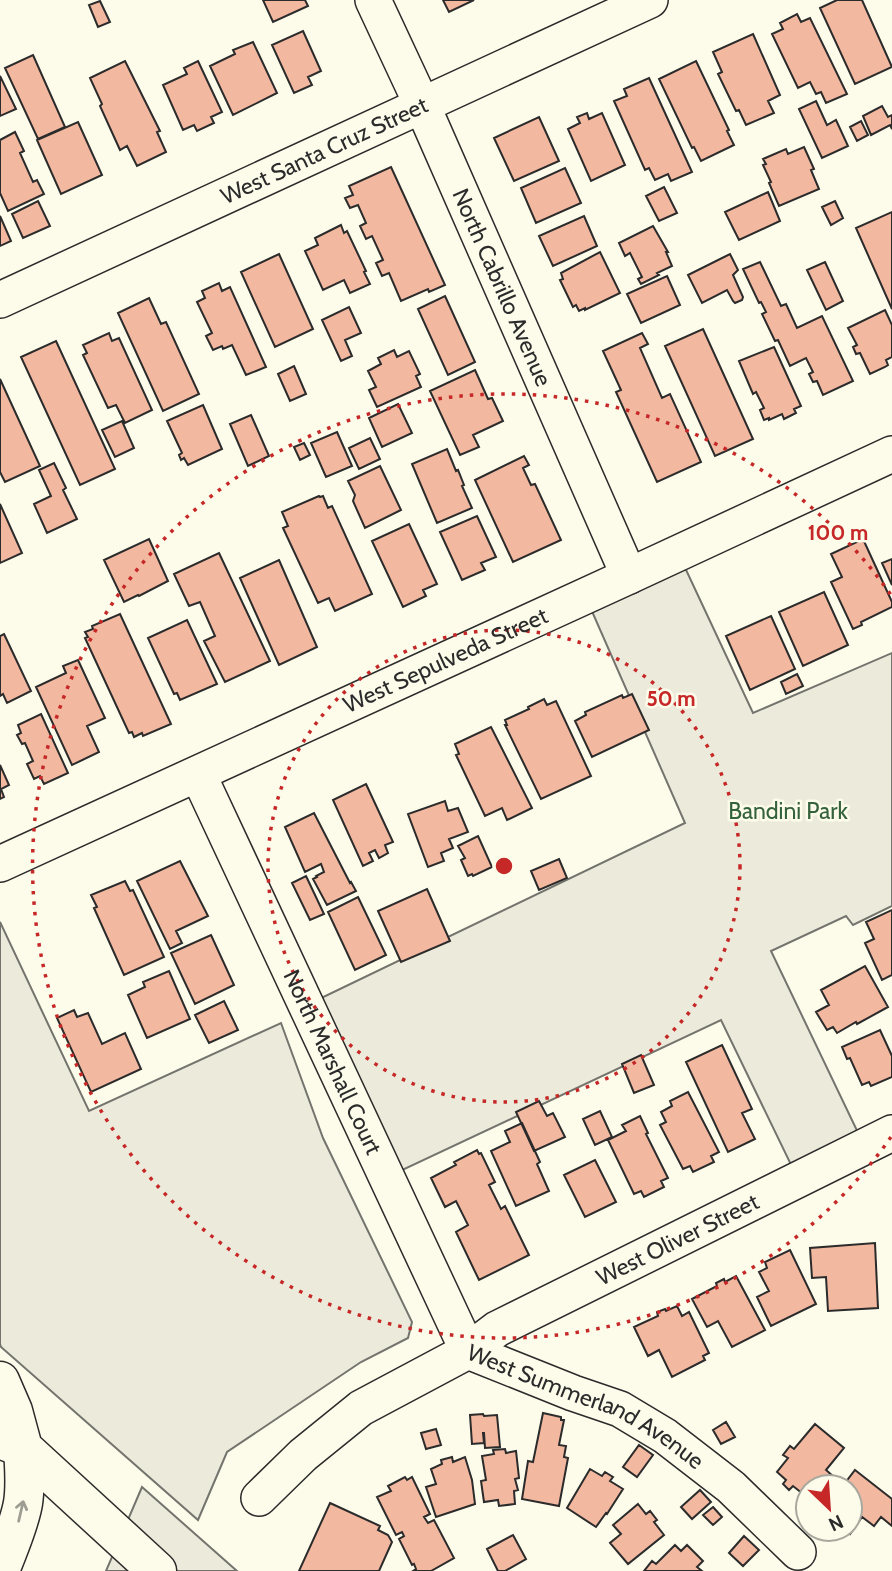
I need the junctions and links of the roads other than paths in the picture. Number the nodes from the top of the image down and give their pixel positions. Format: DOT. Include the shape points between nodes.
graph roads {
  1 [pos="373,0"];
  2 [pos="650,0"];
  3 [pos="422,105"];
  4 [pos="0,300"];
  5 [pos="892,454"];
  6 [pos="629,576"];
  7 [pos="198,774"];
  8 [pos="0,864"];
  9 [pos="888,1141"];
  10 [pos="468,1350"];
  11 [pos="0,1381"];
  12 [pos="12,1443"];
  13 [pos="259,1498"];
  14 [pos="798,1552"];
  15 [pos="0,1571"];
  16 [pos="157,1571"];
  1 -- 3 [label="street, North Cabrillo Avenue"];
  2 -- 3 [label="street, West Santa Cruz Street"];
  3 -- 4 [label="street, West Santa Cruz Street"];
  3 -- 6 [label="street, North Cabrillo Avenue"];
  5 -- 6 [label="street, West Sepulveda Street"];
  6 -- 7 [label="street, West Sepulveda Street"];
  7 -- 8 [label="street, West Sepulveda Street"];
  7 -- 10 [label="street, North Marshall Court"];
  9 -- 10 [label="street, West Oliver Street" via="497,1329"];
  10 -- 13 [label="street, West Summerland Avenue" via="361,1408"];
  10 -- 14 [label="street, West Summerland Avenue" via="621,1409 731,1487"];
  11 -- 12 [label="main road" via="13,1411"];
  15 -- 12 [label="main road, one-way" via="23,1502 24,1474"];
  12 -- 16 [label="main road"];
}
